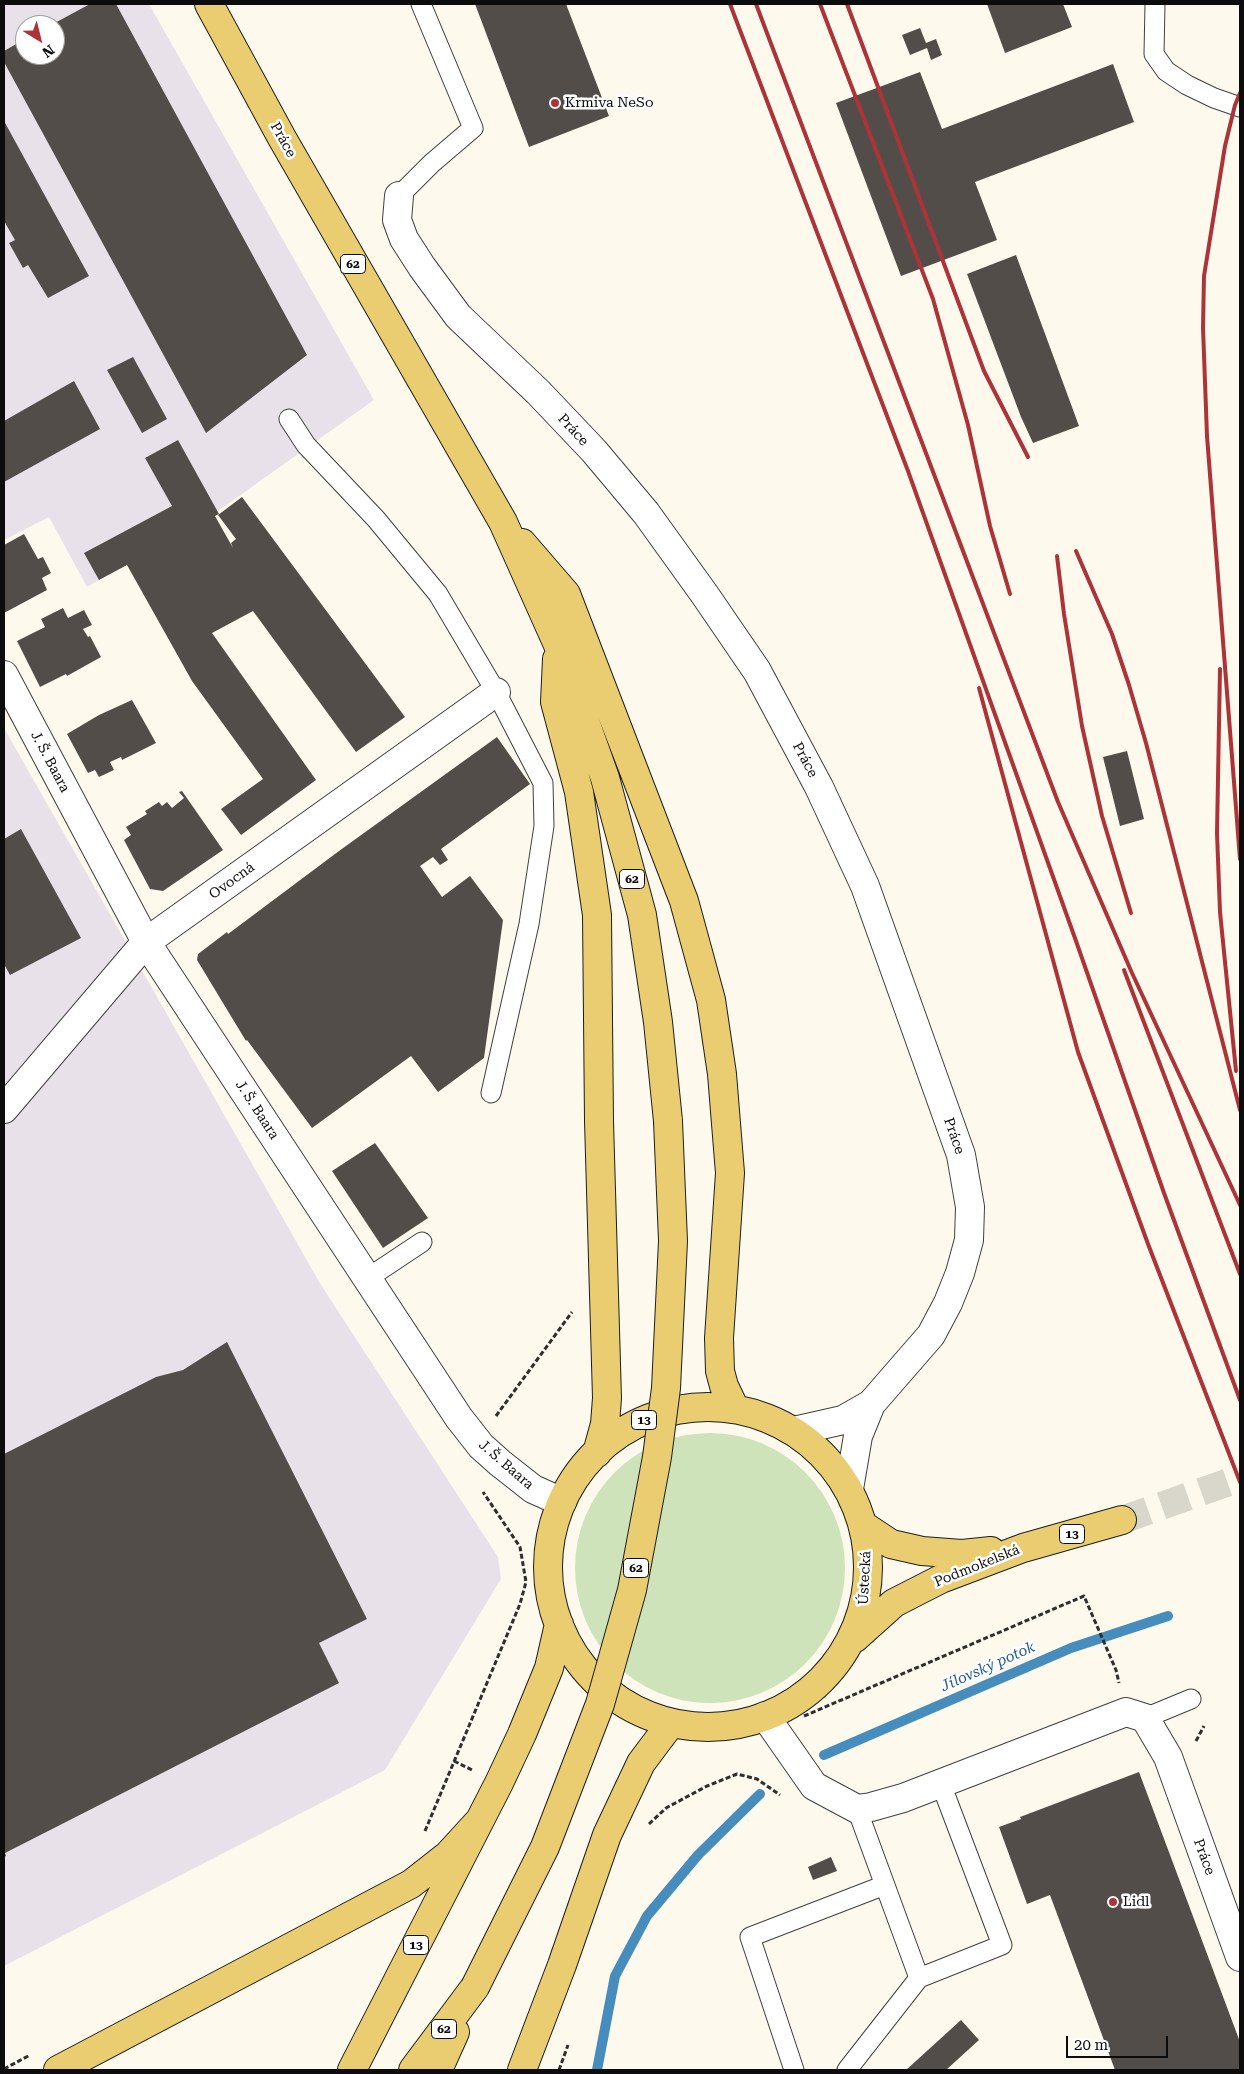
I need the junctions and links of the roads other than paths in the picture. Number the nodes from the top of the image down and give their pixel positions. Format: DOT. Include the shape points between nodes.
graph roads {
  1 [pos="209,4"];
  2 [pos="421,4"];
  3 [pos="1155,4"];
  4 [pos="1240,107"];
  5 [pos="399,196"];
  6 [pos="289,418"];
  7 [pos="503,522"];
  8 [pos="558,645"];
  9 [pos="4,675"];
  10 [pos="496,692"];
  11 [pos="146,942"];
  12 [pos="491,1093"];
  13 [pos="4,1108"];
  14 [pos="422,1242"];
  15 [pos="368,1278"];
  16 [pos="871,1404"];
  17 [pos="734,1409"];
  18 [pos="794,1432"];
  19 [pos="597,1453"];
  20 [pos="849,1489"];
  21 [pos="562,1502"];
  22 [pos="1122,1520"];
  23 [pos="864,1526"];
  24 [pos="1023,1548"];
  25 [pos="559,1624"];
  26 [pos="849,1644"];
  27 [pos="1191,1699"];
  28 [pos="1145,1718"];
  29 [pos="769,1722"];
  30 [pos="671,1723"];
  31 [pos="941,1784"];
  32 [pos="857,1809"];
  33 [pos="480,1820"];
  34 [pos="885,1885"];
  35 [pos="1240,1957"];
  36 [pos="919,1978"];
  37 [pos="475,1987"];
  38 [pos="58,2070"];
  39 [pos="352,2070"];
  40 [pos="413,2070"];
  41 [pos="438,2070"];
  42 [pos="522,2070"];
  43 [pos="794,2070"];
  44 [pos="847,2070"];
  1 -- 7 [label="main road, Práce / 62" via="282,138"];
  2 -- 5 [label="lane" via="473,128"];
  3 -- 4 [label="lane" via="1154,54 1166,71 1187,85"];
  5 -- 16 [label="street, Práce" via="397,220 404,239 458,316 594,451 646,513 716,610 757,671 819,787 865,886 961,1155 970,1207 969,1240 948,1303 931,1335"];
  6 -- 10 [label="lane" via="306,445 376,519 438,594"];
  7 -- 8 [label="main road, Práce / 62"];
  7 -- 17 [label="main road" via="566,594 684,901 711,1000 722,1074 730,1173 719,1338 720,1370"];
  8 -- 19 [label="main road" via="555,702 579,792 597,915 607,1398 605,1424"];
  8 -- 37 [label="main road, 62, bridge" via="605,778 642,915 658,1022 668,1121 673,1241 666,1388 632,1590 600,1704 545,1847"];
  9 -- 11 [label="street, J. Š. Baara"];
  10 -- 11 [label="street, Ovocná"];
  10 -- 12 [label="lane" via="543,783 544,826 529,924"];
  11 -- 13 [label="street, Ovocná"];
  11 -- 15 [label="street, J. Š. Baara"];
  14 -- 15 [label="lane"];
  15 -- 21 [label="street, J. Š. Baara" via="459,1418 481,1446 533,1489"];
  16 -- 18 [label="street, Práce" via="843,1420"];
  16 -- 20 [label="street, Práce" via="858,1436"];
  17 -- 18 [label="main road, Ústecká / 13" via="762,1416"];
  17 -- 19 [label="main road, Ústecká / 13" via="697,1407 660,1414 626,1430"];
  18 -- 20 [label="main road, Ústecká / 13" via="825,1457"];
  19 -- 21 [label="main road, Ústecká / 13" via="577,1475"];
  20 -- 23 [label="main road, Ústecká / 13"];
  21 -- 25 [label="main road, Ústecká / 13" via="552,1531 548,1562 550,1593"];
  22 -- 24 [label="main road, Podmokelská / 13"];
  23 -- 24 [label="main road" via="891,1544 922,1551 962,1554"];
  23 -- 26 [label="main road, Ústecká / 13" via="868,1583 864,1612"];
  24 -- 26 [label="main road, Podmokelská / 13" via="941,1579 894,1603"];
  25 -- 30 [label="main road, Ústecká / 13" via="575,1656 598,1683 627,1705"];
  25 -- 33 [label="main road, 13" via="548,1668 522,1734"];
  26 -- 29 [label="main road, Ústecká / 13" via="832,1668 805,1695"];
  27 -- 28 [label="lane"];
  28 -- 31 [label="street" via="1126,1712"];
  28 -- 35 [label="street, Práce" via="1168,1757"];
  29 -- 30 [label="main road, Ústecká / 13" via="719,1727"];
  29 -- 32 [label="street" via="814,1786"];
  30 -- 42 [label="main road" via="641,1763 607,1835"];
  31 -- 32 [label="street" via="903,1798"];
  31 -- 36 [label="lane" via="1002,1945"];
  32 -- 34 [label="lane"];
  33 -- 38 [label="main road" via="448,1854 411,1884"];
  33 -- 39 [label="main road, 13"];
  34 -- 36 [label="lane"];
  34 -- 43 [label="lane" via="750,1936"];
  36 -- 44 [label="lane"];
  37 -- 40 [label="main road, 62"];
  37 -- 41 [label="main road, 62"];
}
